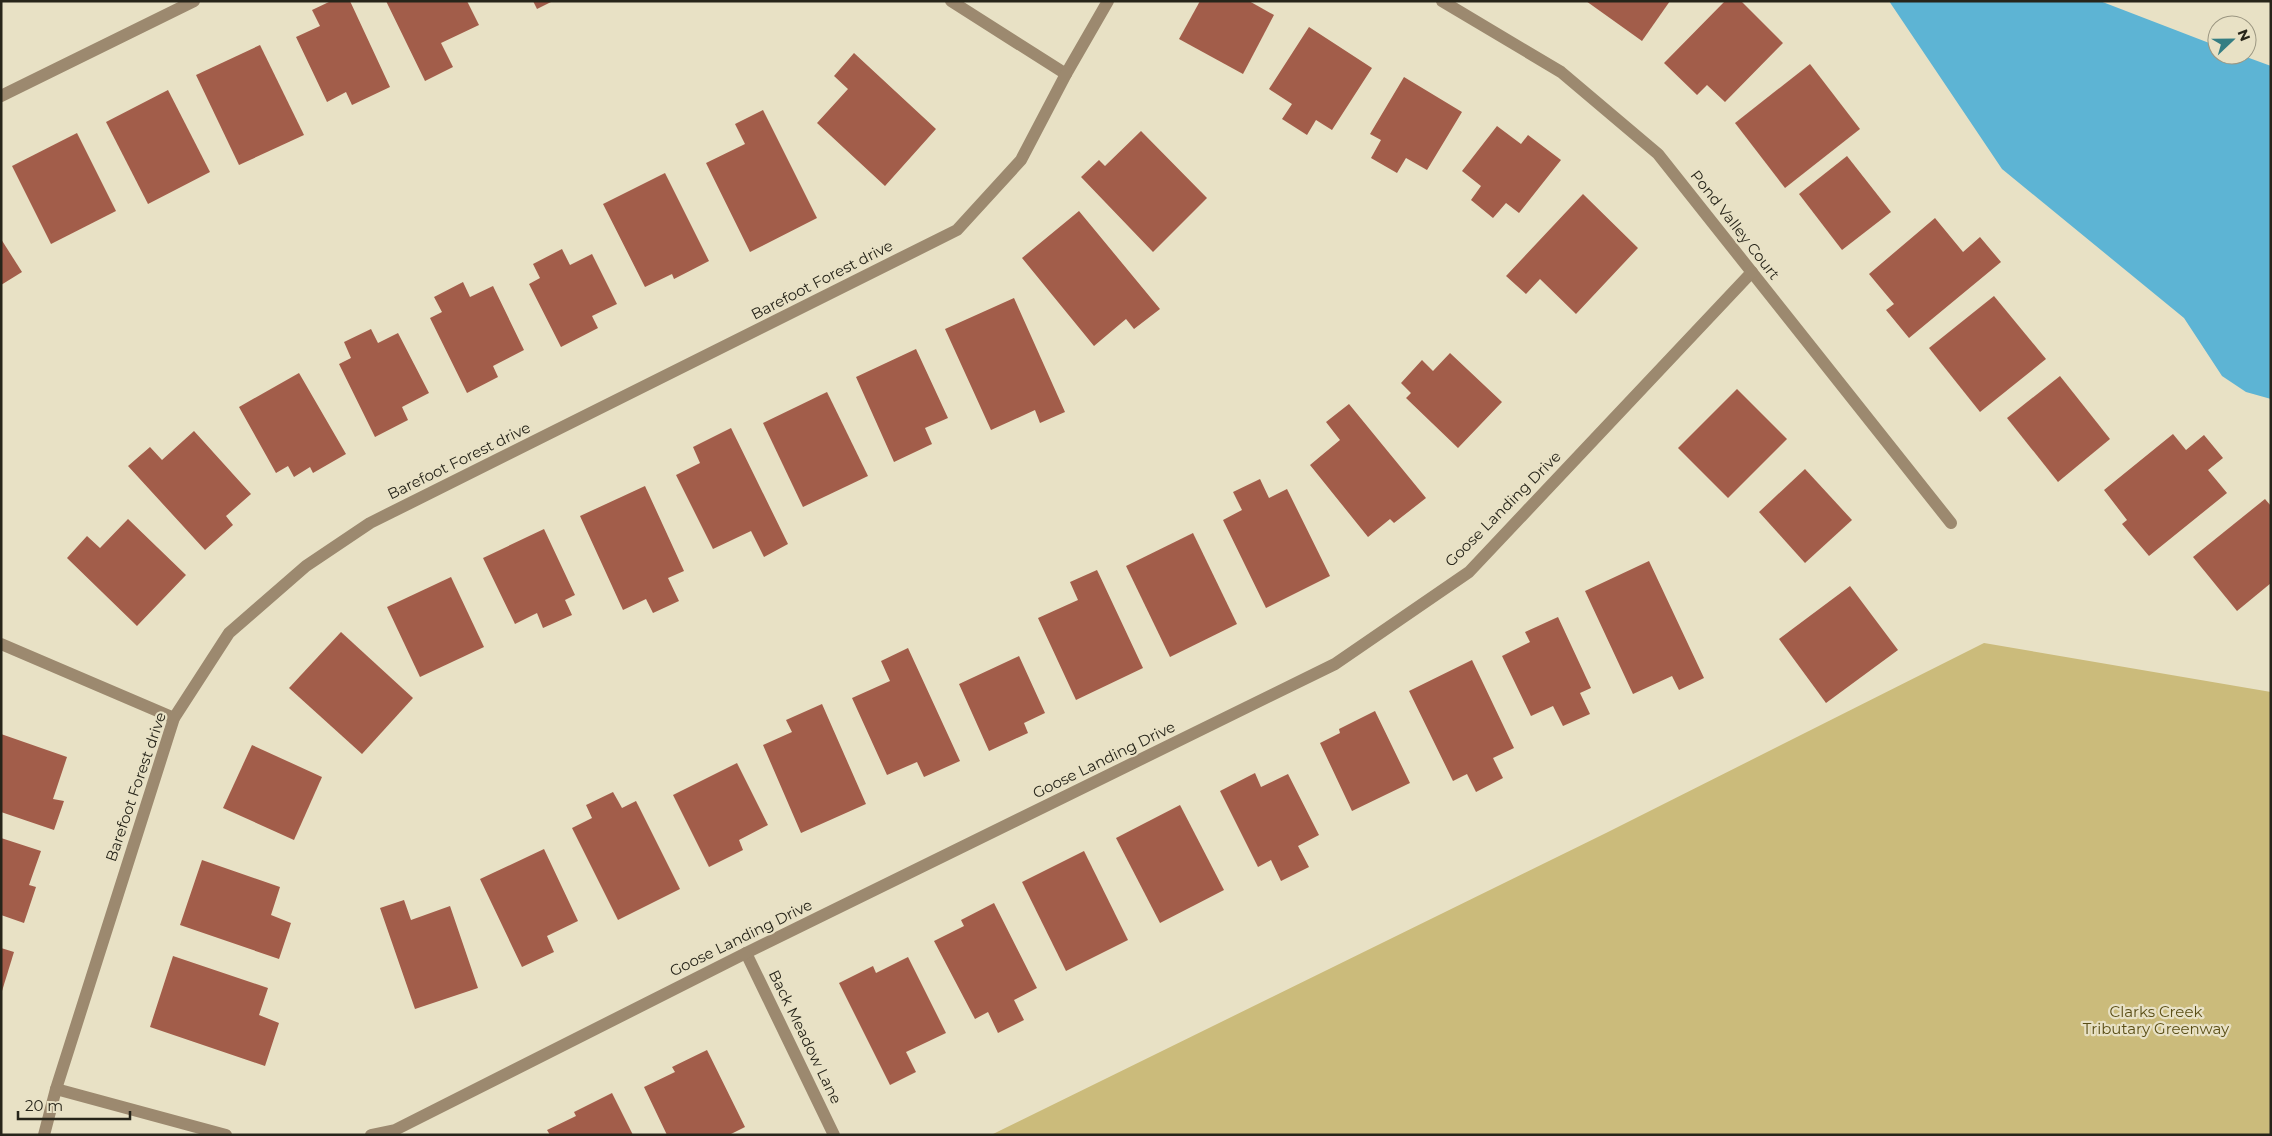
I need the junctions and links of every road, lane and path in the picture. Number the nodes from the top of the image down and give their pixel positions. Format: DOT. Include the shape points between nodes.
graph roads {
  1 [pos="194,1"];
  2 [pos="951,1"];
  3 [pos="1108,1"];
  4 [pos="1442,1"];
  5 [pos="1066,74"];
  6 [pos="1,96"];
  7 [pos="1752,272"];
  8 [pos="1951,523"];
  9 [pos="1,644"];
  10 [pos="174,718"];
  11 [pos="746,953"];
  12 [pos="56,1089"];
  13 [pos="44,1135"];
  14 [pos="226,1135"];
  15 [pos="371,1135"];
  16 [pos="834,1135"];
  1 -- 6 [label="street"];
  2 -- 5 [label="street"];
  3 -- 5 [label="street, Barefoot Forest drive"];
  4 -- 7 [label="street, Pond Valley Court" via="1560,72 1658,154"];
  5 -- 10 [label="street, Barefoot Forest drive" via="1021,160 957,230 370,524 306,566 229,633"];
  7 -- 8 [label="street, Pond Valley Court"];
  7 -- 11 [label="street, Goose Landing Drive" via="1469,572 1335,664"];
  9 -- 10 [label="street"];
  10 -- 12 [label="street, Barefoot Forest drive"];
  11 -- 15 [label="street, Goose Landing Drive" via="395,1130"];
  11 -- 16 [label="street, Back Meadow Lane"];
  12 -- 13 [label="street, Barefoot Forest drive"];
  12 -- 14 [label="street"];
}
